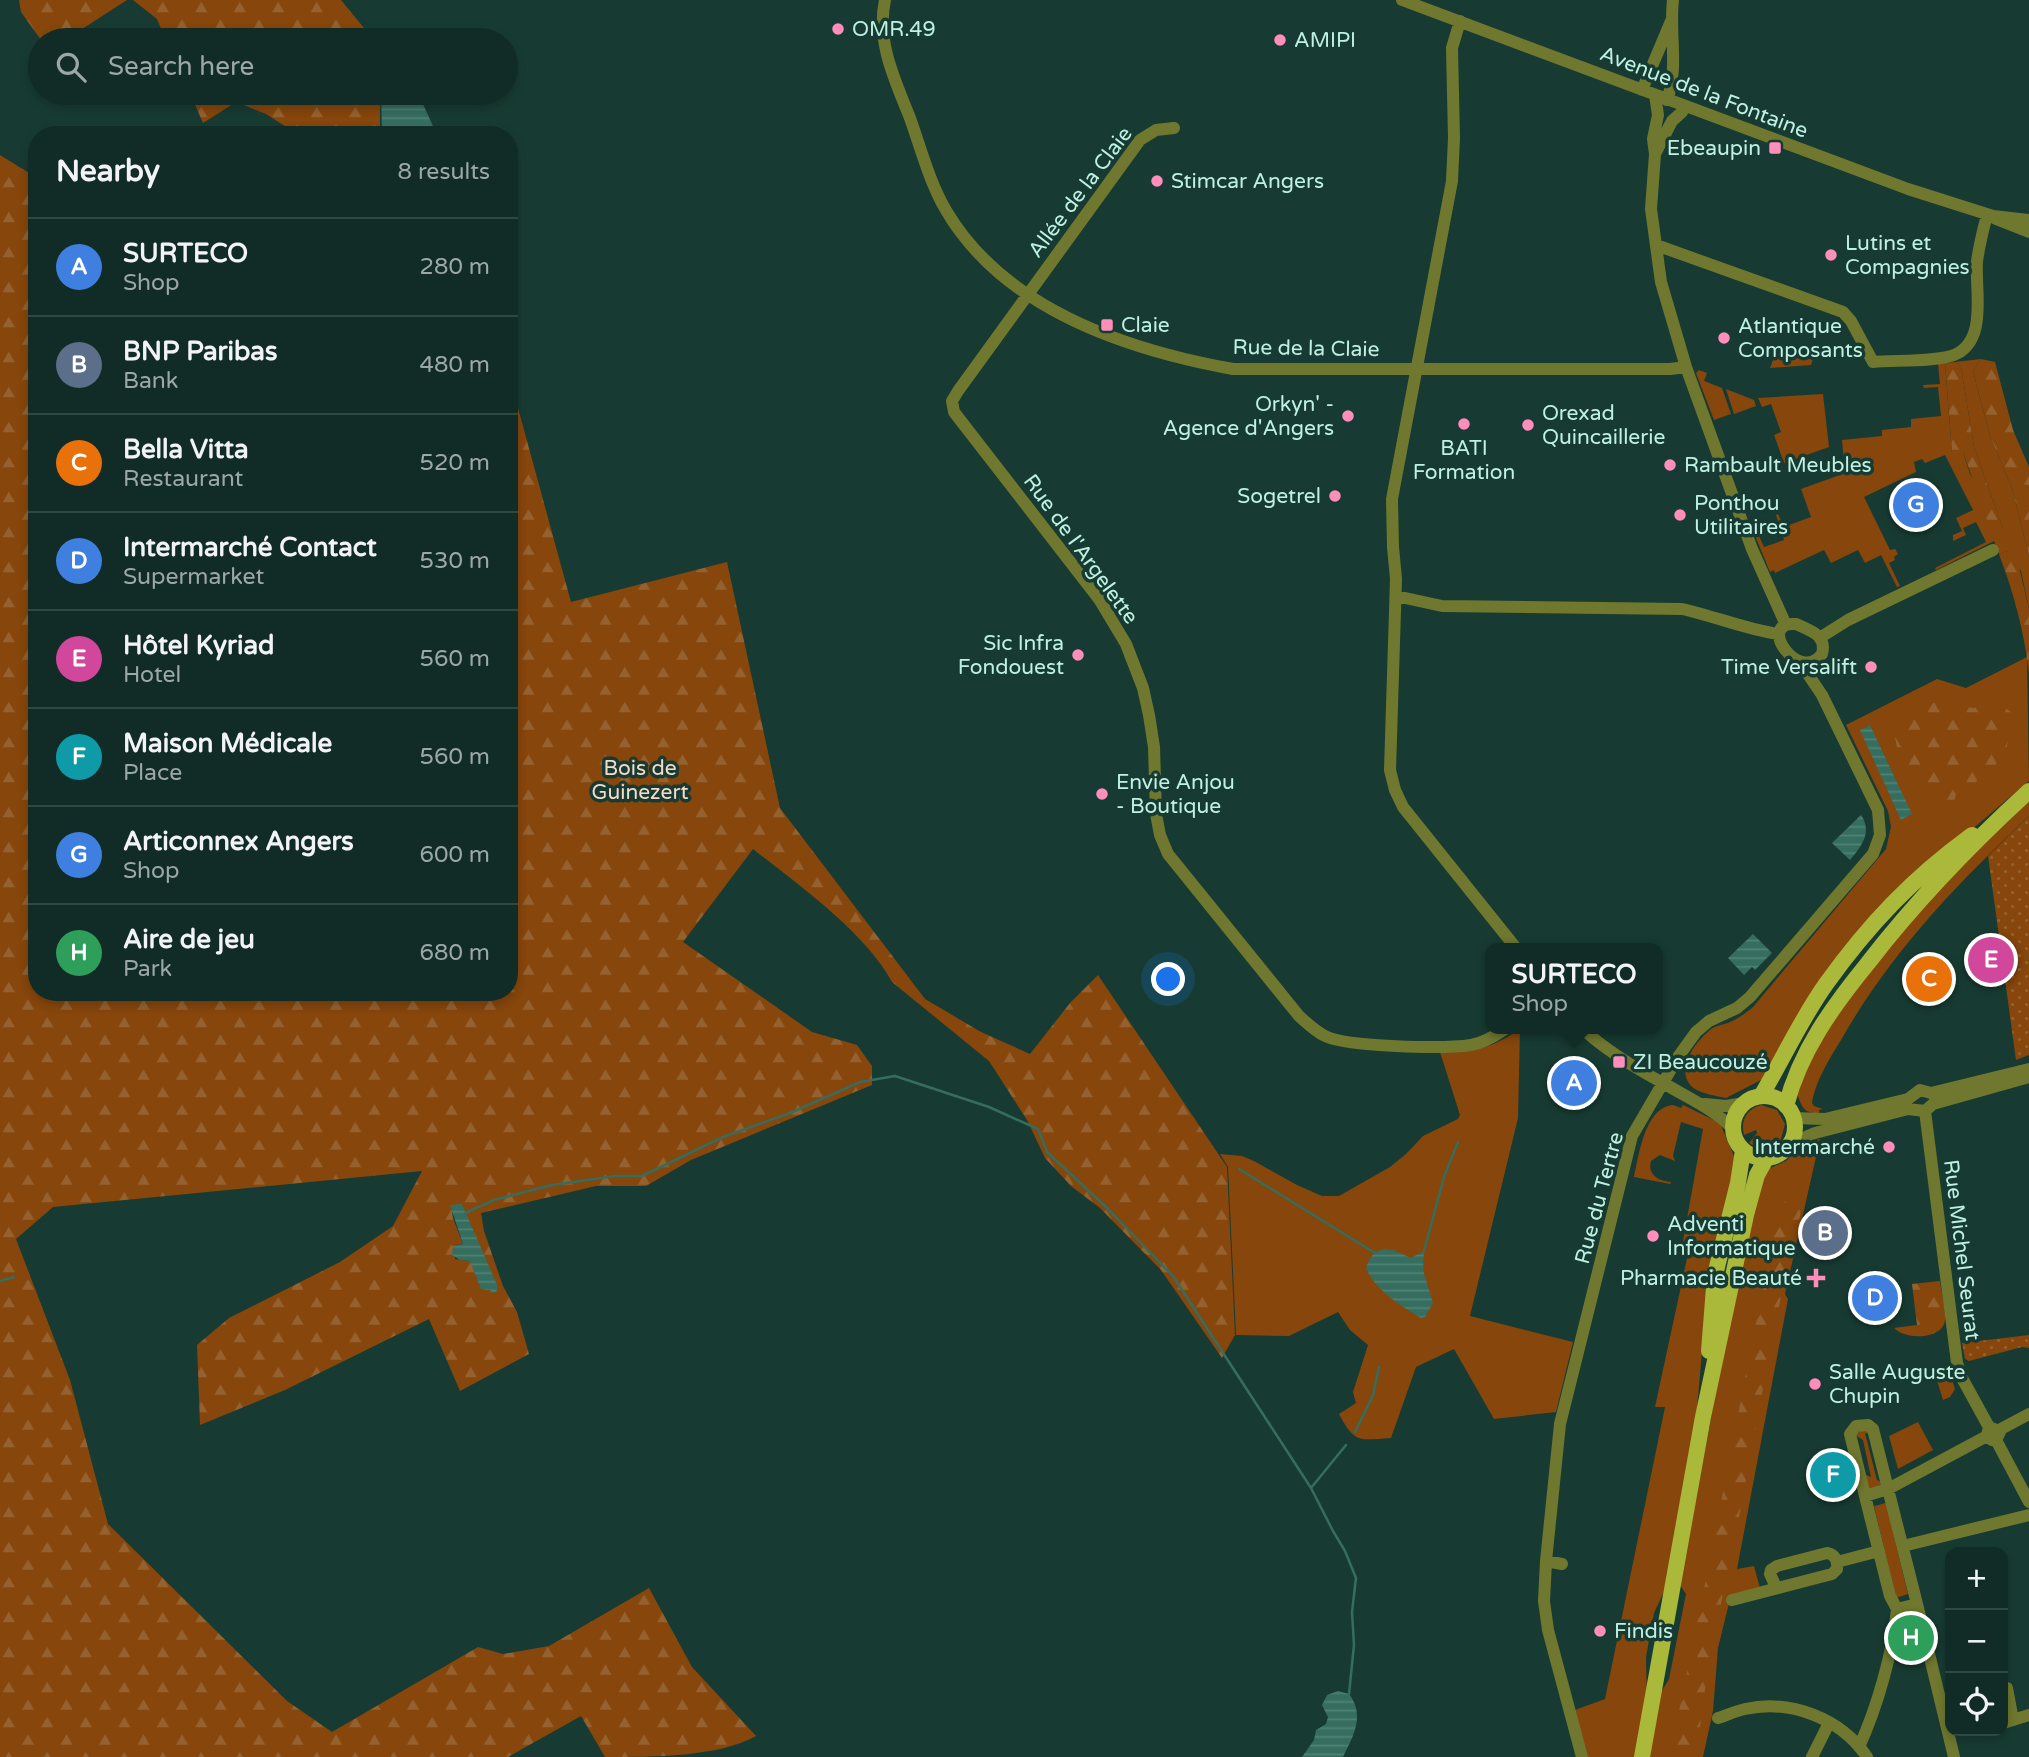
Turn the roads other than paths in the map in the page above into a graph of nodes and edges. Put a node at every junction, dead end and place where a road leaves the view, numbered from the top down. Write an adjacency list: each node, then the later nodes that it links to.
1 (885, 0): 14 (street, Rue de la Claie)
2 (1402, 0): 5 (street, Avenue de la Fontaine)
3 (1673, 0): 4 (street)
4 (1671, 21): 6 (street); 6 (street)
5 (1460, 22): 6 (street, Avenue de la Fontaine); 16 (street)
6 (1655, 95): 7 (street, Avenue de la Fontaine); 9 (street)
7 (1684, 106): 9 (street); 10 (street, Avenue de la Fontaine)
8 (1174, 128): 14 (street, Allée de la Claie)
9 (1655, 154): 13 (street)
10 (1990, 215): 11 (street, Avenue de la Fontaine); 12 (street, Avenue de la Fontaine); 13 (street)
11 (2029, 220)
12 (2029, 232)
13 (1656, 245): 15 (street)
14 (1026, 295): 16 (street, Rue de la Claie); 27 (street, Rue de l'Argelette)
15 (1686, 367): 16 (street, Rue de la Claie); 19 (street)
16 (1417, 368): 18 (street)
17 (1993, 550): 20 (street)
18 (1396, 596): 19 (street); 26 (street)
19 (1782, 629): 20 (street); 22 (street)
20 (1821, 637): 21 (street)
21 (1820, 657): 22 (street); 23 (street, Rue du Tertre)
22 (1799, 661): 23 (street, Rue du Tertre)
23 (1822, 695): 31 (street, Rue du Tertre)
24 (2029, 791): 25 (main road)
25 (2014, 804): 32 (main road); 36 (main road)
26 (1512, 943)
27 (1497, 1034)
28 (1588, 1034): 31 (street)
29 (2029, 1069): 34 (street)
30 (2029, 1077): 34 (street)
31 (1663, 1084): 35 (street); 50 (street, Rue du Tertre)
32 (1761, 1096): 33 (main road); 36 (main road)
33 (1744, 1103): 35 (street); 37 (main road)
34 (1923, 1103): 36 (street); 38 (street); 43 (street, Rue Michel Seurat)
35 (1701, 1104): 37 (street)
36 (1789, 1112): 38 (main road)
37 (1733, 1129): 39 (main road)
38 (1789, 1144): 40 (main road)
39 (1743, 1150): 40 (main road); 42 (main road)
40 (1767, 1157): 42 (main road)
41 (2029, 1414): 43 (street)
42 (1703, 1417): 63 (main road)
43 (1993, 1434): 44 (street); 46 (street, Rue Michel Seurat)
44 (1888, 1489): 45 (street); 45 (street); 48 (street)
45 (1865, 1496): 49 (street)
46 (2029, 1502)
47 (2029, 1515): 48 (street)
48 (1903, 1546): 55 (street)
49 (1879, 1551): 51 (street); 56 (street)
50 (1546, 1561): 52 (street); 62 (street, Rue du Tertre)
51 (1837, 1562): 53 (street); 53 (street)
52 (1562, 1564)
53 (1776, 1587): 54 (street)
54 (1732, 1600)
55 (1917, 1604): 56 (street); 65 (street)
56 (1896, 1609): 61 (street)
57 (2029, 1715): 59 (street)
58 (1718, 1717): 60 (street)
59 (2008, 1721)
60 (1829, 1723): 61 (street); 64 (street)
61 (1863, 1752)
62 (1582, 1757)
63 (1642, 1757)
64 (1812, 1757)
65 (1954, 1757)

